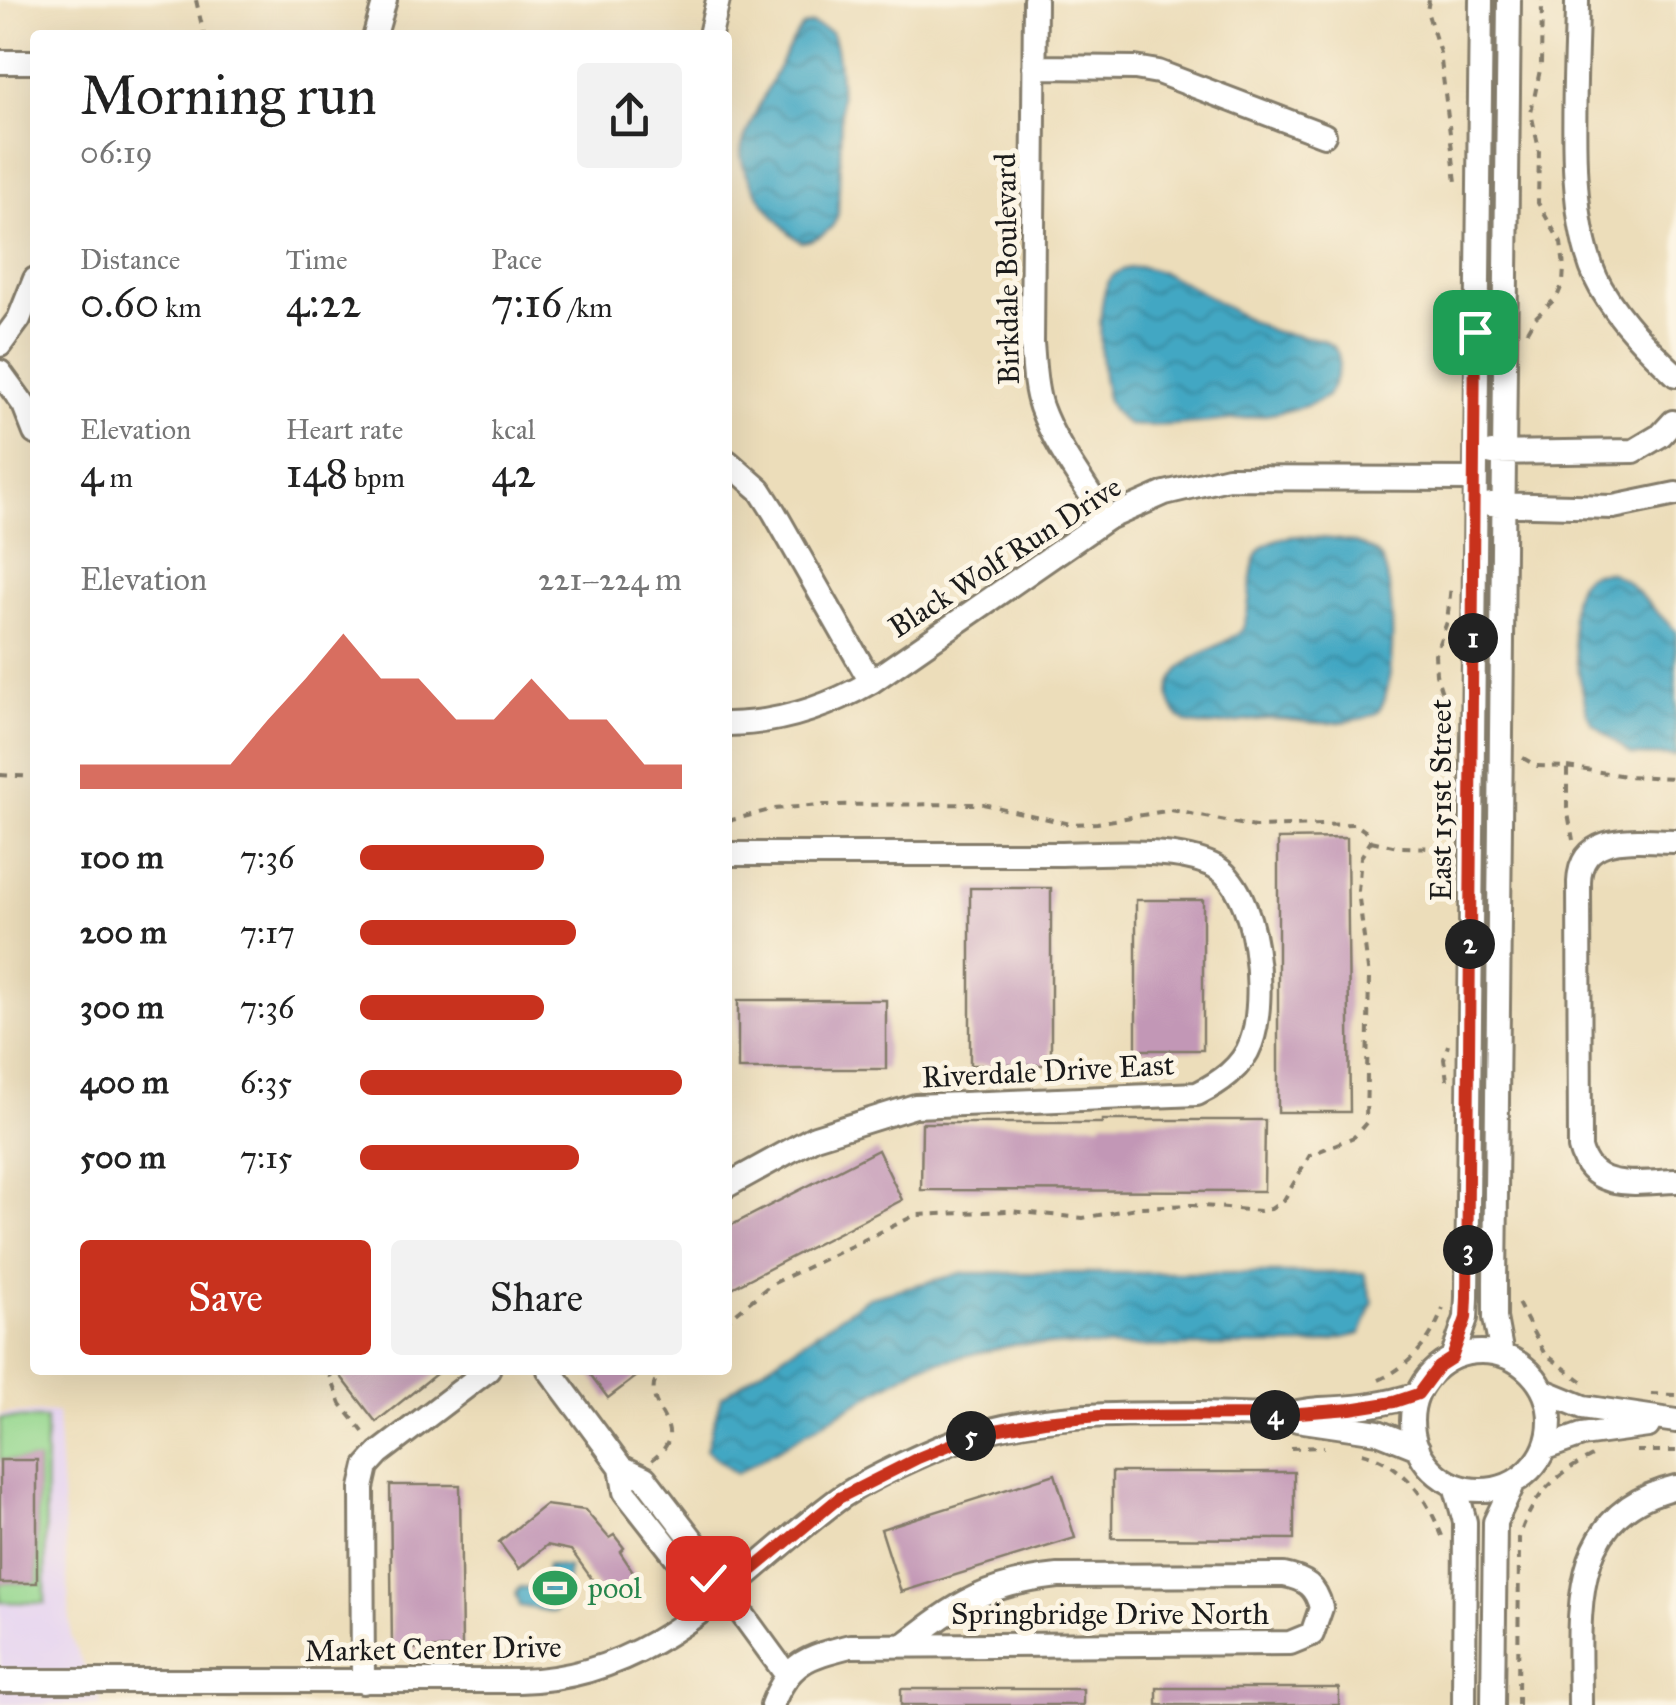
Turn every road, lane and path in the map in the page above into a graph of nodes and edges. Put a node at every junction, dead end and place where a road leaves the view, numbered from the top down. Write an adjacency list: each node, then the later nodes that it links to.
1 (196, 0): 8 (path)
2 (385, 0): 9 (street)
3 (718, 0): 10 (street)
4 (1035, 0): 13 (street, Birkdale Boulevard)
5 (1481, 0): 21 (street, East 151st Street)
6 (1509, 0): 22 (street, East 151st Street)
7 (1577, 0): 18 (street)
8 (203, 30)
9 (376, 30)
10 (711, 30)
11 (0, 62): 12 (street)
12 (30, 62)
13 (1034, 67): 14 (street); 28 (street, Birkdale Boulevard)
14 (1324, 135)
15 (30, 293): 16 (street)
16 (0, 344)
17 (0, 372): 19 (street)
18 (1676, 376)
19 (30, 420)
20 (1675, 423): 22 (street)
21 (1474, 454): 22 (street); 24 (street, East 151st Street)
22 (1505, 454): 27 (street, East 151st Street)
23 (732, 466): 29 (street)
24 (1474, 479): 26 (street, East 151st Street); 28 (street, Black Wolf Run Drive)
25 (1676, 494): 27 (street)
26 (1474, 504): 27 (street); 46 (street, East 151st Street)
27 (1504, 504): 45 (street, East 151st Street)
28 (1106, 519): 29 (street, Black Wolf Run Drive)
29 (871, 682): 30 (street, Black Wolf Run Drive)
30 (732, 723)
31 (1567, 767): 34 (path)
32 (0, 775): 33 (path)
33 (30, 777)
34 (1676, 778)
35 (732, 821): 36 (path)
36 (1371, 841): 38 (path); 42 (path)
37 (1676, 841): 40 (street)
38 (1454, 848)
39 (732, 854): 41 (street, Riverdale Drive East)
40 (1676, 1181)
41 (732, 1183)
42 (732, 1317)
43 (1438, 1324): 52 (path)
44 (1528, 1328): 51 (path)
45 (1502, 1355): 46 (street); 53 (street)
46 (1452, 1358): 54 (street)
47 (330, 1375): 64 (path)
48 (481, 1375): 64 (street)
49 (554, 1375): 66 (street)
50 (660, 1375): 66 (path)
51 (1574, 1376)
52 (1386, 1377)
53 (1544, 1392): 56 (street); 60 (street)
54 (1418, 1394): 55 (street, Market Center Drive); 59 (street)
55 (1274, 1415): 59 (street, Market Center Drive); 71 (street, Market Center Drive)
56 (1676, 1422): 60 (street)
57 (1327, 1447): 58 (path)
58 (1291, 1448)
59 (1418, 1448): 68 (street)
60 (1544, 1448): 67 (street)
61 (1354, 1451): 70 (path)
62 (1633, 1451): 63 (path)
63 (1676, 1451)
64 (379, 1453): 75 (street)
65 (1604, 1453): 82 (path)
66 (628, 1469): 71 (street)
67 (1514, 1482): 68 (street); 81 (street)
68 (1455, 1484): 80 (street)
69 (1676, 1487): 78 (street)
70 (1432, 1510)
71 (726, 1592): 73 (street); 77 (street, Market Center Drive)
72 (904, 1645): 72 (street, Springbridge Drive North); 73 (street, Springbridge Drive North)
73 (786, 1674): 79 (street)
74 (0, 1681): 76 (street, Market Center Drive)
75 (364, 1682): 76 (street, Market Center Drive); 77 (street, Market Center Drive)
76 (313, 1692)
77 (415, 1693)
78 (1580, 1702)
79 (772, 1705)
80 (1464, 1705)
81 (1493, 1705)
82 (1518, 1705)

